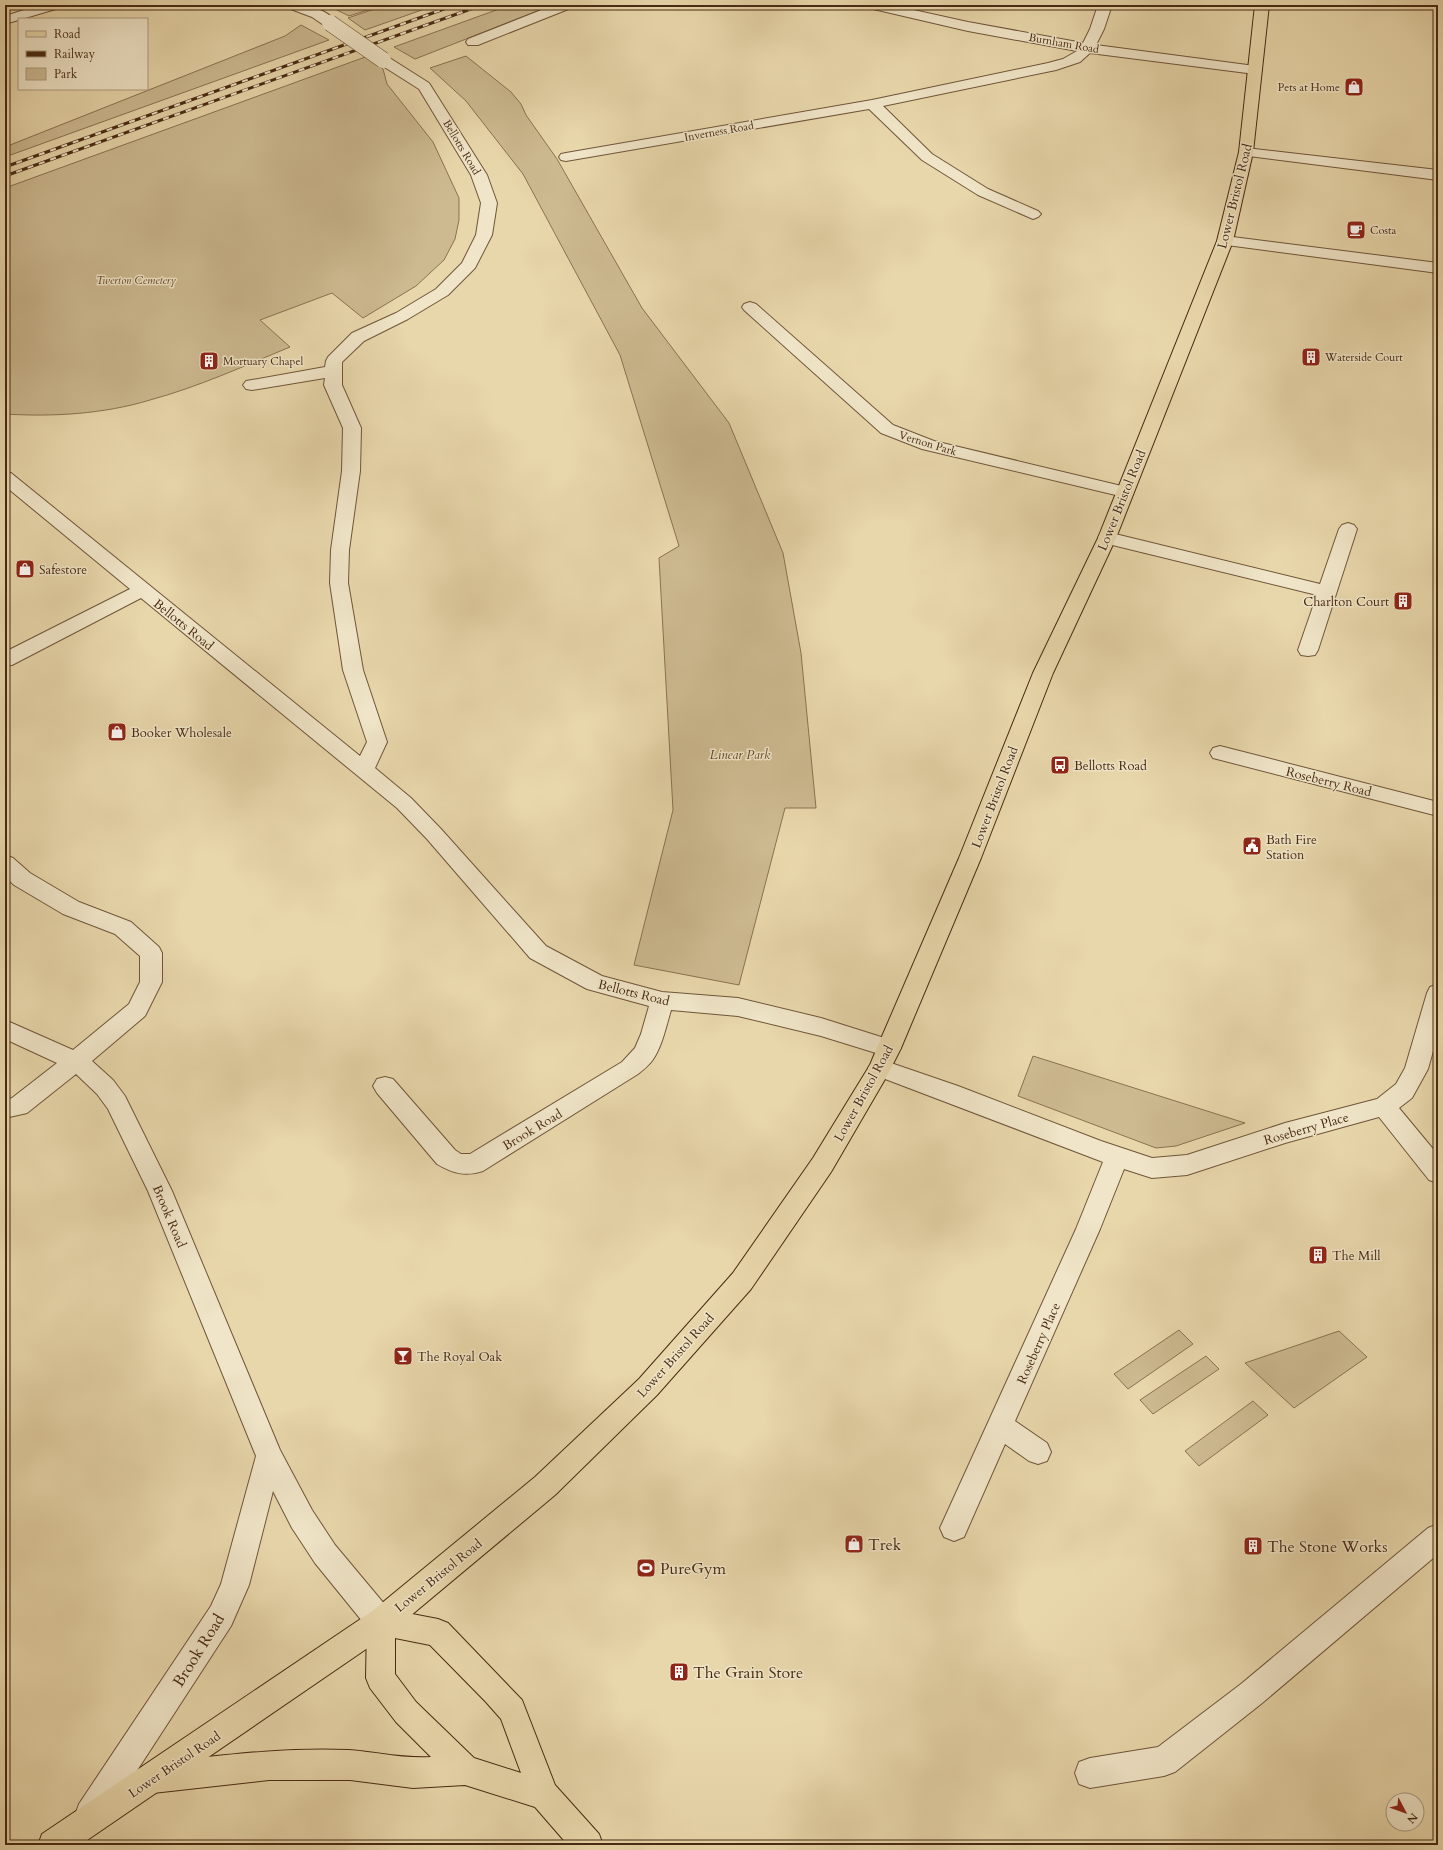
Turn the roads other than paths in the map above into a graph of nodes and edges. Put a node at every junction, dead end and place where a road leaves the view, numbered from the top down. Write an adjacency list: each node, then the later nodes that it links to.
1 (54, 5): 7 (street)
2 (293, 5): 19 (street, Bellotts Road, bridge)
3 (566, 5): 8 (street)
4 (874, 5): 9 (street, Burnham Road)
5 (1105, 5): 9 (street)
6 (1262, 5): 10 (main road, Lower Bristol Road)
7 (5, 20)
8 (473, 42)
9 (1088, 48): 10 (street, Burnham Road); 11 (street, Inverness Road)
10 (1255, 70): 12 (main road, Lower Bristol Road)
11 (872, 104): 13 (street, Inverness Road); 15 (street)
12 (1246, 152): 14 (street); 16 (main road, Lower Bristol Road)
13 (566, 157)
14 (1438, 175)
15 (1033, 214)
16 (1225, 241): 17 (street); 22 (main road, Lower Bristol Road)
17 (1438, 268)
18 (750, 307): 22 (street, Vernon Park)
19 (334, 371): 20 (street); 30 (street, Bellotts Road)
20 (252, 385)
21 (5, 477): 25 (street, Bellotts Road)
22 (1124, 492): 24 (main road, Lower Bristol Road)
23 (1348, 529): 26 (street)
24 (1107, 538): 26 (street); 36 (main road, Lower Bristol Road)
25 (142, 590): 28 (street); 30 (street, Bellotts Road)
26 (1327, 592): 27 (street)
27 (1308, 650)
28 (5, 660)
29 (1220, 753): 31 (street, Roseberry Road)
30 (364, 769): 34 (street, Bellotts Road)
31 (1438, 810)
32 (5, 863): 37 (street)
33 (1437, 1000): 39 (street, Roseberry Place)
34 (662, 1001): 36 (street, Bellotts Road); 38 (street, Brook Road)
35 (5, 1030): 37 (street, Brook Road)
36 (885, 1058): 41 (street, Roseberry Place); 48 (main road, Lower Bristol Road)
37 (75, 1062): 40 (street); 45 (street, Brook Road)
38 (385, 1086)
39 (1384, 1106): 41 (street, Roseberry Place); 42 (street)
40 (5, 1109)
41 (1116, 1156): 43 (street, Roseberry Place)
42 (1438, 1173)
43 (1001, 1426): 44 (street); 46 (street, Roseberry Place)
44 (1038, 1452)
45 (269, 1456): 48 (street, Brook Road); 53 (street, Brook Road)
46 (954, 1528)
47 (1438, 1537): 50 (street)
48 (381, 1622): 49 (main road); 51 (main road, Lower Bristol Road); 52 (main road)
49 (465, 1770): 51 (main road); 52 (main road)
50 (1090, 1773)
51 (154, 1778): 53 (main road, Lower Bristol Road)
52 (544, 1795): 55 (main road)
53 (84, 1825): 54 (main road, Lower Bristol Road)
54 (53, 1845)
55 (588, 1845)

